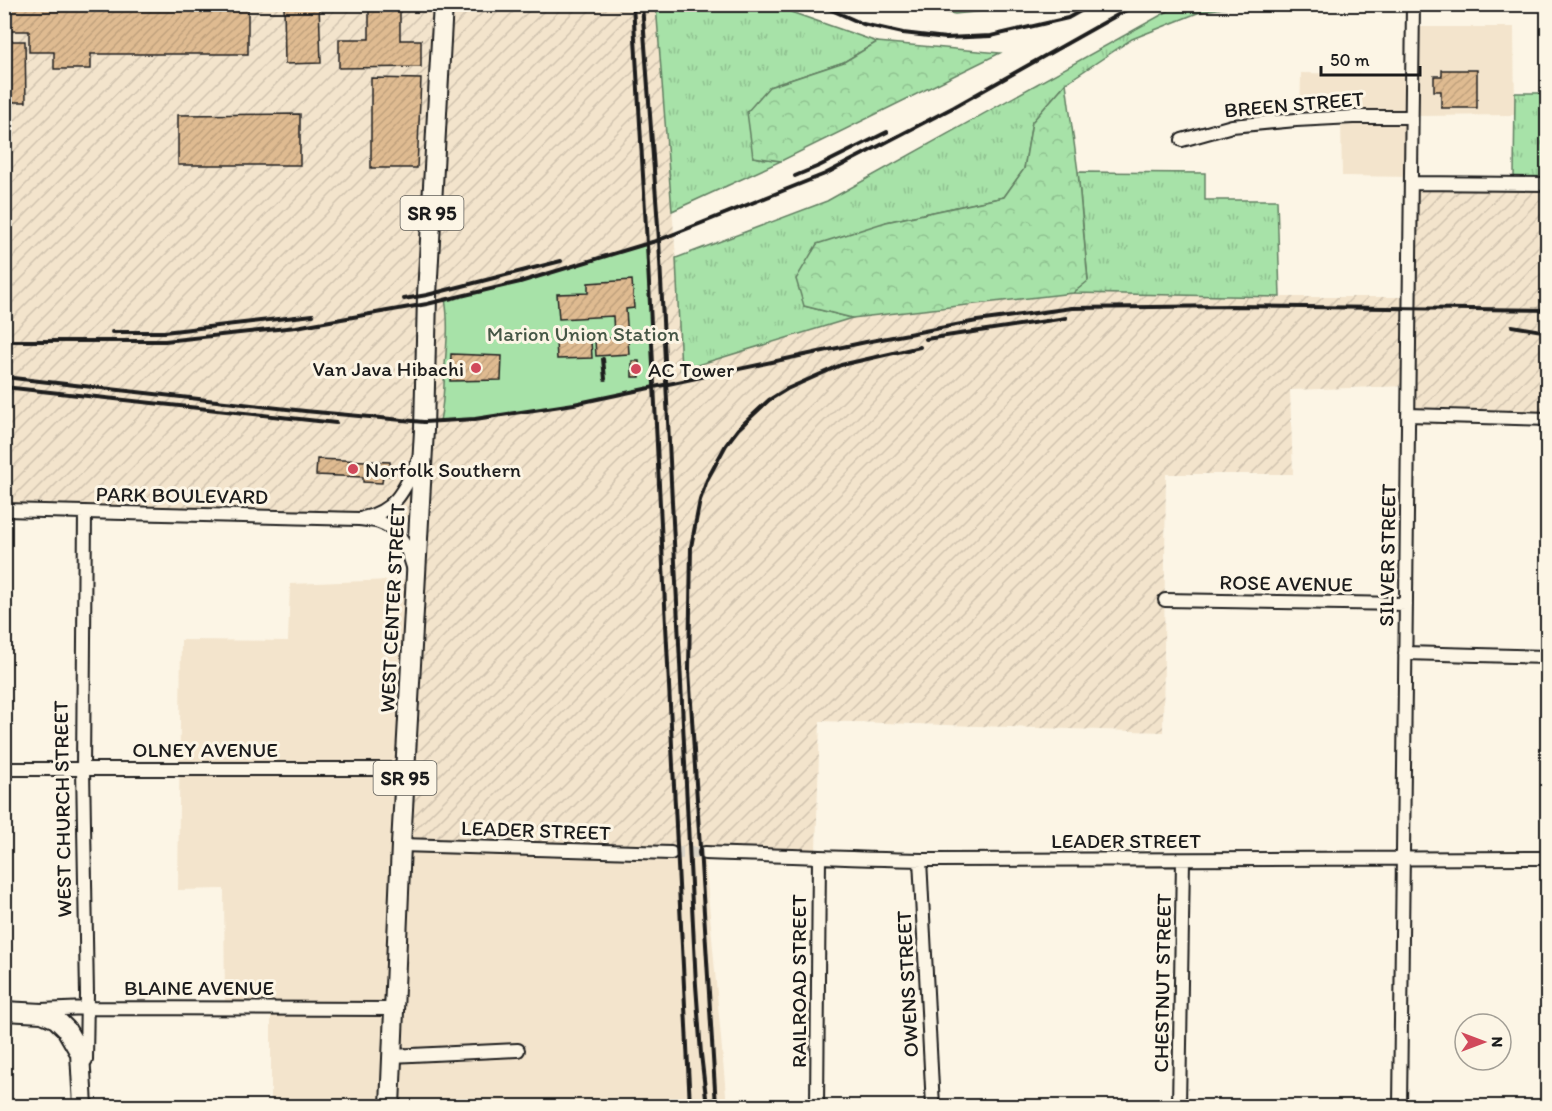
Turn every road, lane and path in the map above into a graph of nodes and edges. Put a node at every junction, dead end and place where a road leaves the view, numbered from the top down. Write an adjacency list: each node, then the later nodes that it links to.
1 (443, 4): 9 (main road, WEST CENTER STREET / SR 95)
2 (1413, 4): 3 (street, SILVER STREET)
3 (1412, 117): 4 (street, BREEN STREET); 5 (street, SILVER STREET)
4 (1182, 140)
5 (1411, 183): 6 (street); 7 (street, SILVER STREET)
6 (1548, 184)
7 (1408, 415): 8 (street); 15 (street, SILVER STREET)
8 (1548, 419)
9 (423, 449): 12 (street, PARK BOULEVARD); 13 (main road, WEST CENTER STREET / SR 95)
10 (4, 510): 11 (street, PARK BOULEVARD)
11 (86, 512): 12 (street, PARK BOULEVARD); 19 (street, WEST CHURCH STREET)
12 (359, 519): 13 (street, PARK BOULEVARD)
13 (416, 579): 20 (main road, WEST CENTER STREET / SR 95)
14 (1165, 600): 15 (street, ROSE AVENUE)
15 (1406, 604): 16 (street, SILVER STREET)
16 (1405, 653): 17 (street); 25 (street, SILVER STREET)
17 (1548, 657)
18 (4, 769): 19 (street, OLNEY AVENUE)
19 (83, 769): 20 (street, OLNEY AVENUE); 29 (street, WEST CHURCH STREET)
20 (405, 769): 21 (main road, WEST CENTER STREET / SR 95)
21 (401, 845): 22 (street, LEADER STREET); 30 (main road, WEST CENTER STREET / SR 95)
22 (671, 853)
23 (705, 853): 24 (street, LEADER STREET)
24 (819, 857): 27 (street, LEADER STREET); 37 (street, RAILROAD STREET)
25 (1403, 857): 26 (street, LEADER STREET); 28 (street, LEADER STREET); 40 (street, SILVER STREET)
26 (1548, 858)
27 (920, 860): 28 (street, LEADER STREET); 38 (street, OWENS STREET)
28 (1183, 860): 39 (street, CHESTNUT STREET)
29 (87, 1008): 30 (street, BLAINE AVENUE); 31 (street, BLAINE AVENUE); 35 (street, WEST CHURCH STREET)
30 (393, 1009): 33 (main road, WEST CENTER STREET / SR 95)
31 (4, 1011): 34 (main road, BLAINE AVENUE)
32 (518, 1050): 33 (street)
33 (391, 1056): 36 (main road, WEST CENTER STREET / SR 95)
34 (82, 1086): 35 (main road, WEST CHURCH STREET)
35 (84, 1107)
36 (390, 1107)
37 (817, 1107)
38 (933, 1107)
39 (1179, 1107)
40 (1400, 1107)

